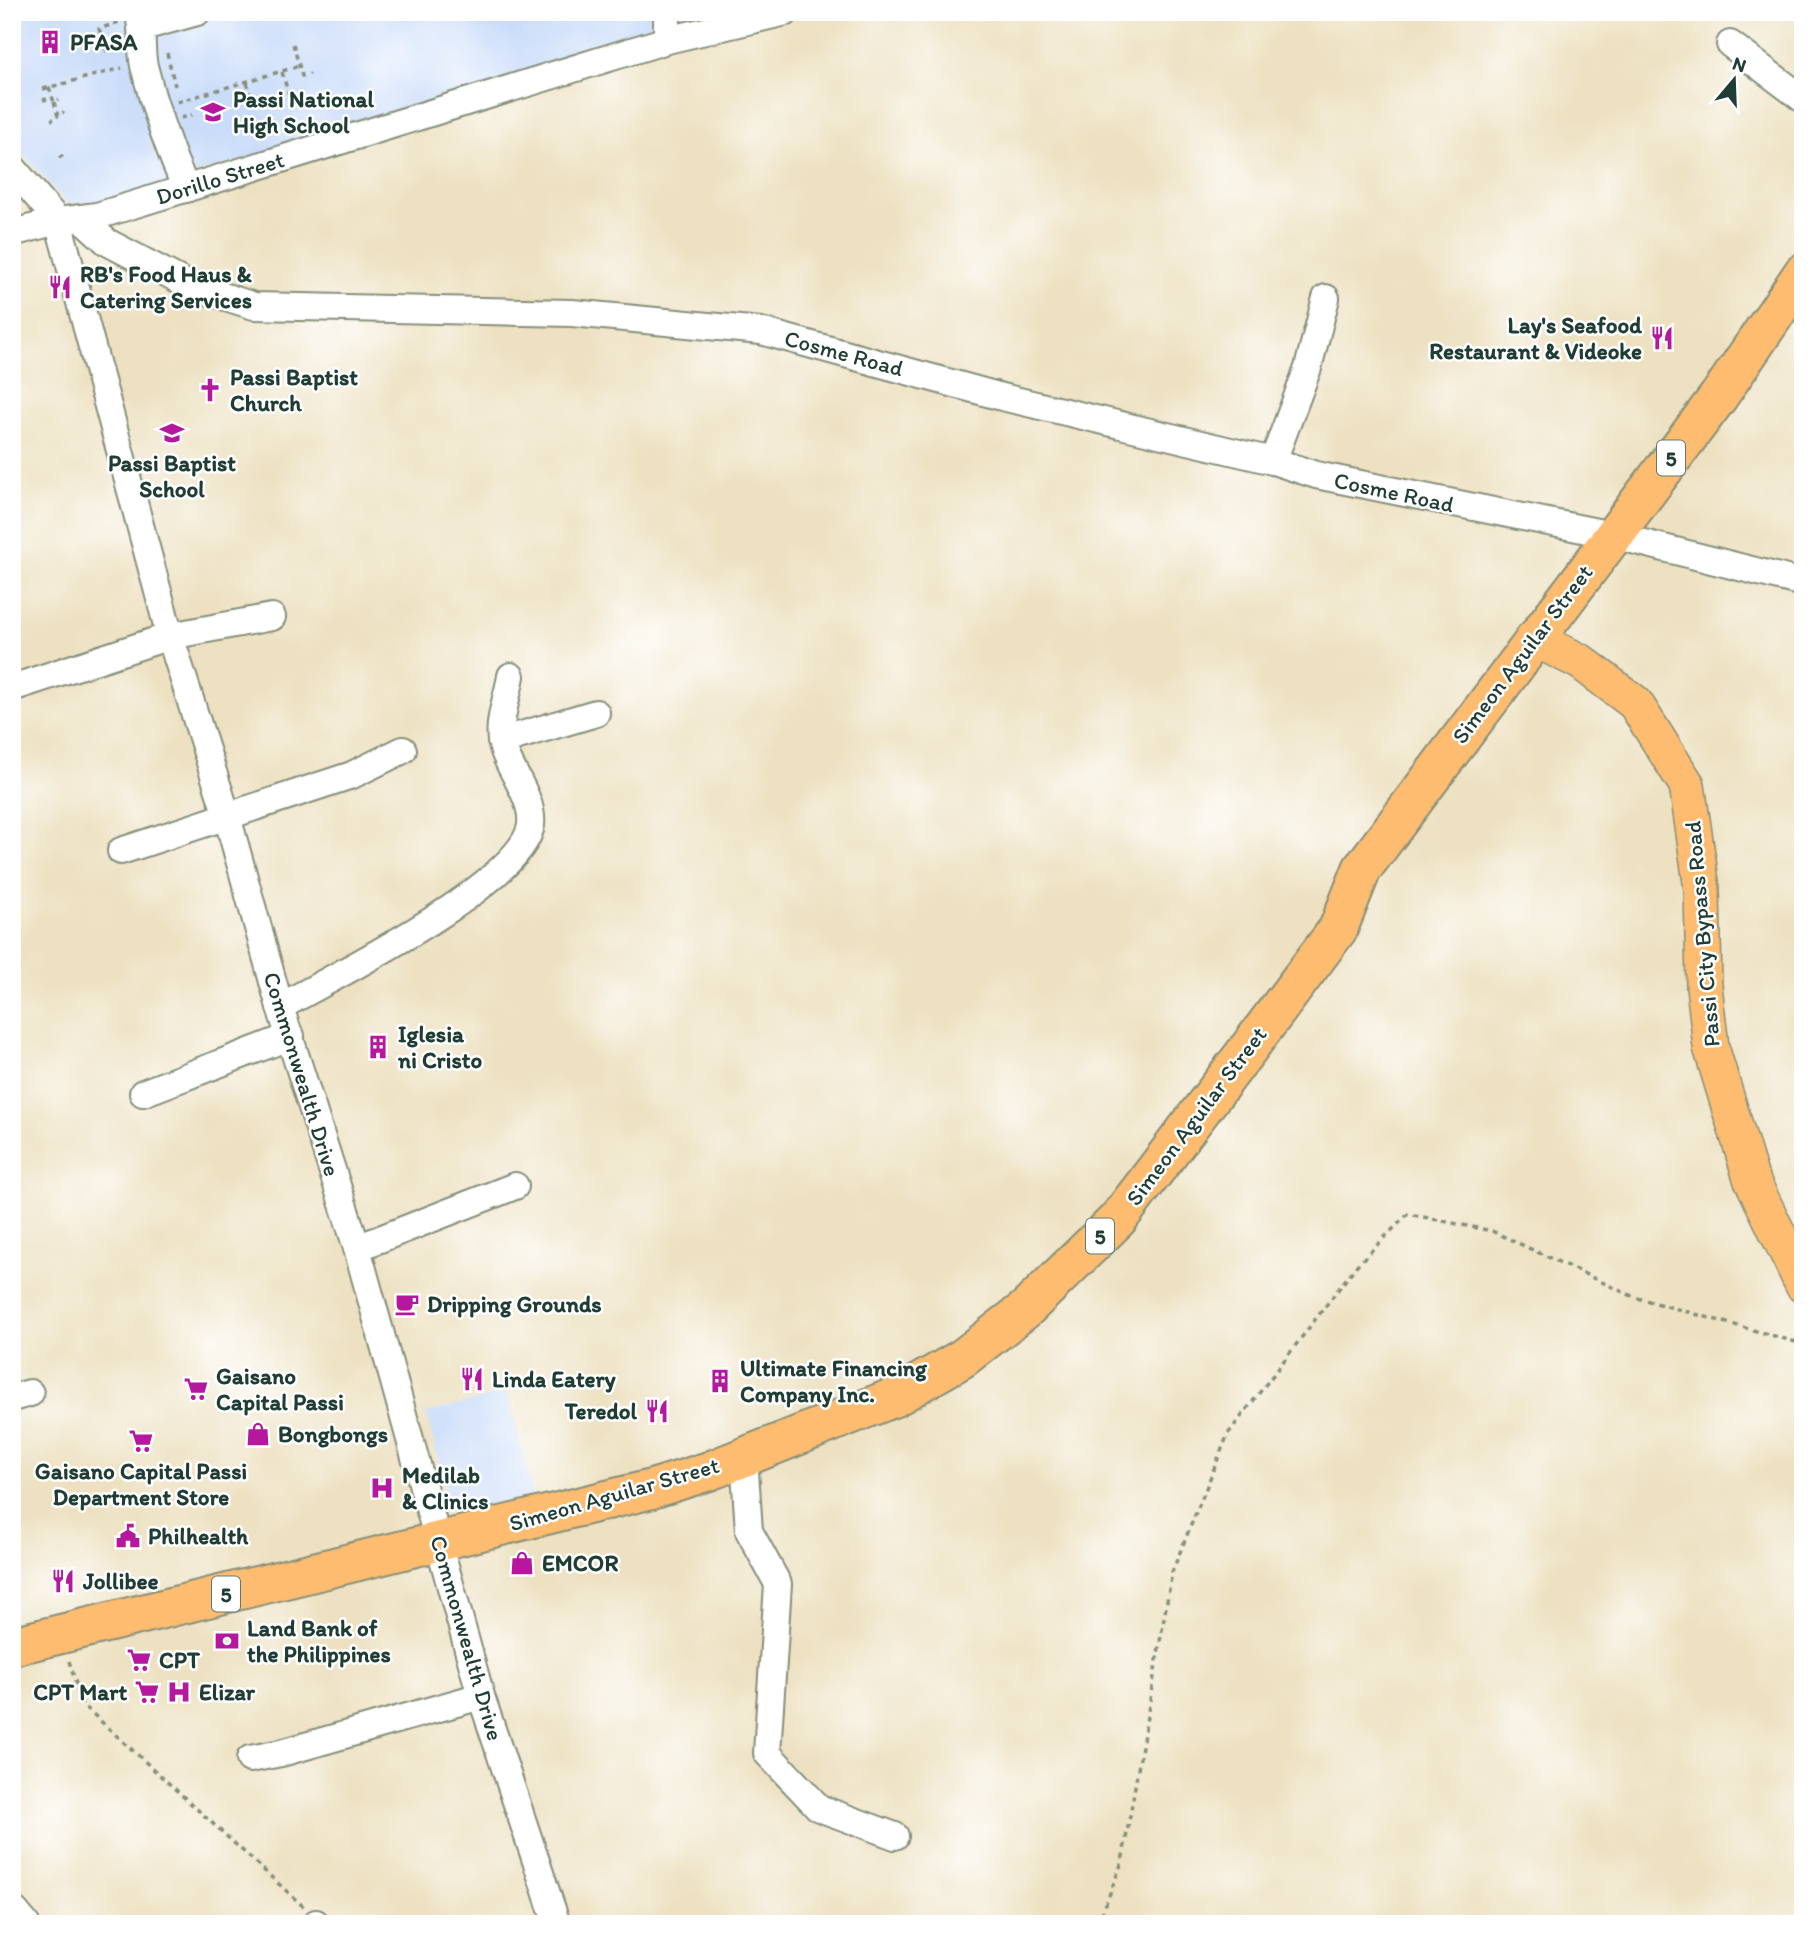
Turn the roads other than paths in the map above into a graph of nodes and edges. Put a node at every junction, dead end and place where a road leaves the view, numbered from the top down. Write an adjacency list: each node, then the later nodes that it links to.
1 (197, 12): 4 (street)
2 (667, 12): 5 (street)
3 (786, 12): 5 (street, Dorillo Street)
4 (142, 20): 9 (street)
5 (667, 40): 9 (street, Dorillo Street)
6 (1730, 44): 7 (street)
7 (1803, 99)
8 (12, 167): 10 (street, Cosme Road)
9 (186, 189): 10 (street, Dorillo Street)
10 (70, 220): 11 (street, Dorillo Street); 14 (street, Cosme Road); 18 (street, Commonwealth Drive)
11 (12, 233)
12 (1803, 273): 15 (highway, Simeon Aguilar Street / 5)
13 (1326, 298): 14 (street)
14 (1273, 461): 15 (street, Cosme Road)
15 (1612, 535): 16 (street, Cosme Road); 19 (highway, Simeon Aguilar Street / 5)
16 (1803, 583)
17 (272, 617): 18 (street)
18 (170, 636): 21 (street); 25 (street, Commonwealth Drive)
19 (1533, 638): 32 (main road, Passi City Bypass Road); 33 (highway, Simeon Aguilar Street / 5)
20 (511, 677): 23 (street)
21 (12, 688)
22 (596, 712): 23 (street)
23 (501, 741): 27 (street)
24 (403, 750): 25 (street)
25 (227, 817): 26 (street); 27 (street, Commonwealth Drive)
26 (121, 851)
27 (280, 1007): 28 (street, Commonwealth Drive)
28 (291, 1036): 29 (street); 31 (street, Commonwealth Drive)
29 (143, 1093)
30 (515, 1186): 31 (street)
31 (357, 1248): 34 (street, Commonwealth Drive)
32 (1803, 1285)
33 (744, 1456): 34 (highway, Simeon Aguilar Street / 5); 38 (street)
34 (439, 1541): 35 (highway, Simeon Aguilar Street / 5); 36 (street, Commonwealth Drive)
35 (12, 1646)
36 (481, 1696): 37 (street); 39 (street, Commonwealth Drive)
37 (250, 1759)
38 (895, 1836)
39 (557, 1924)

